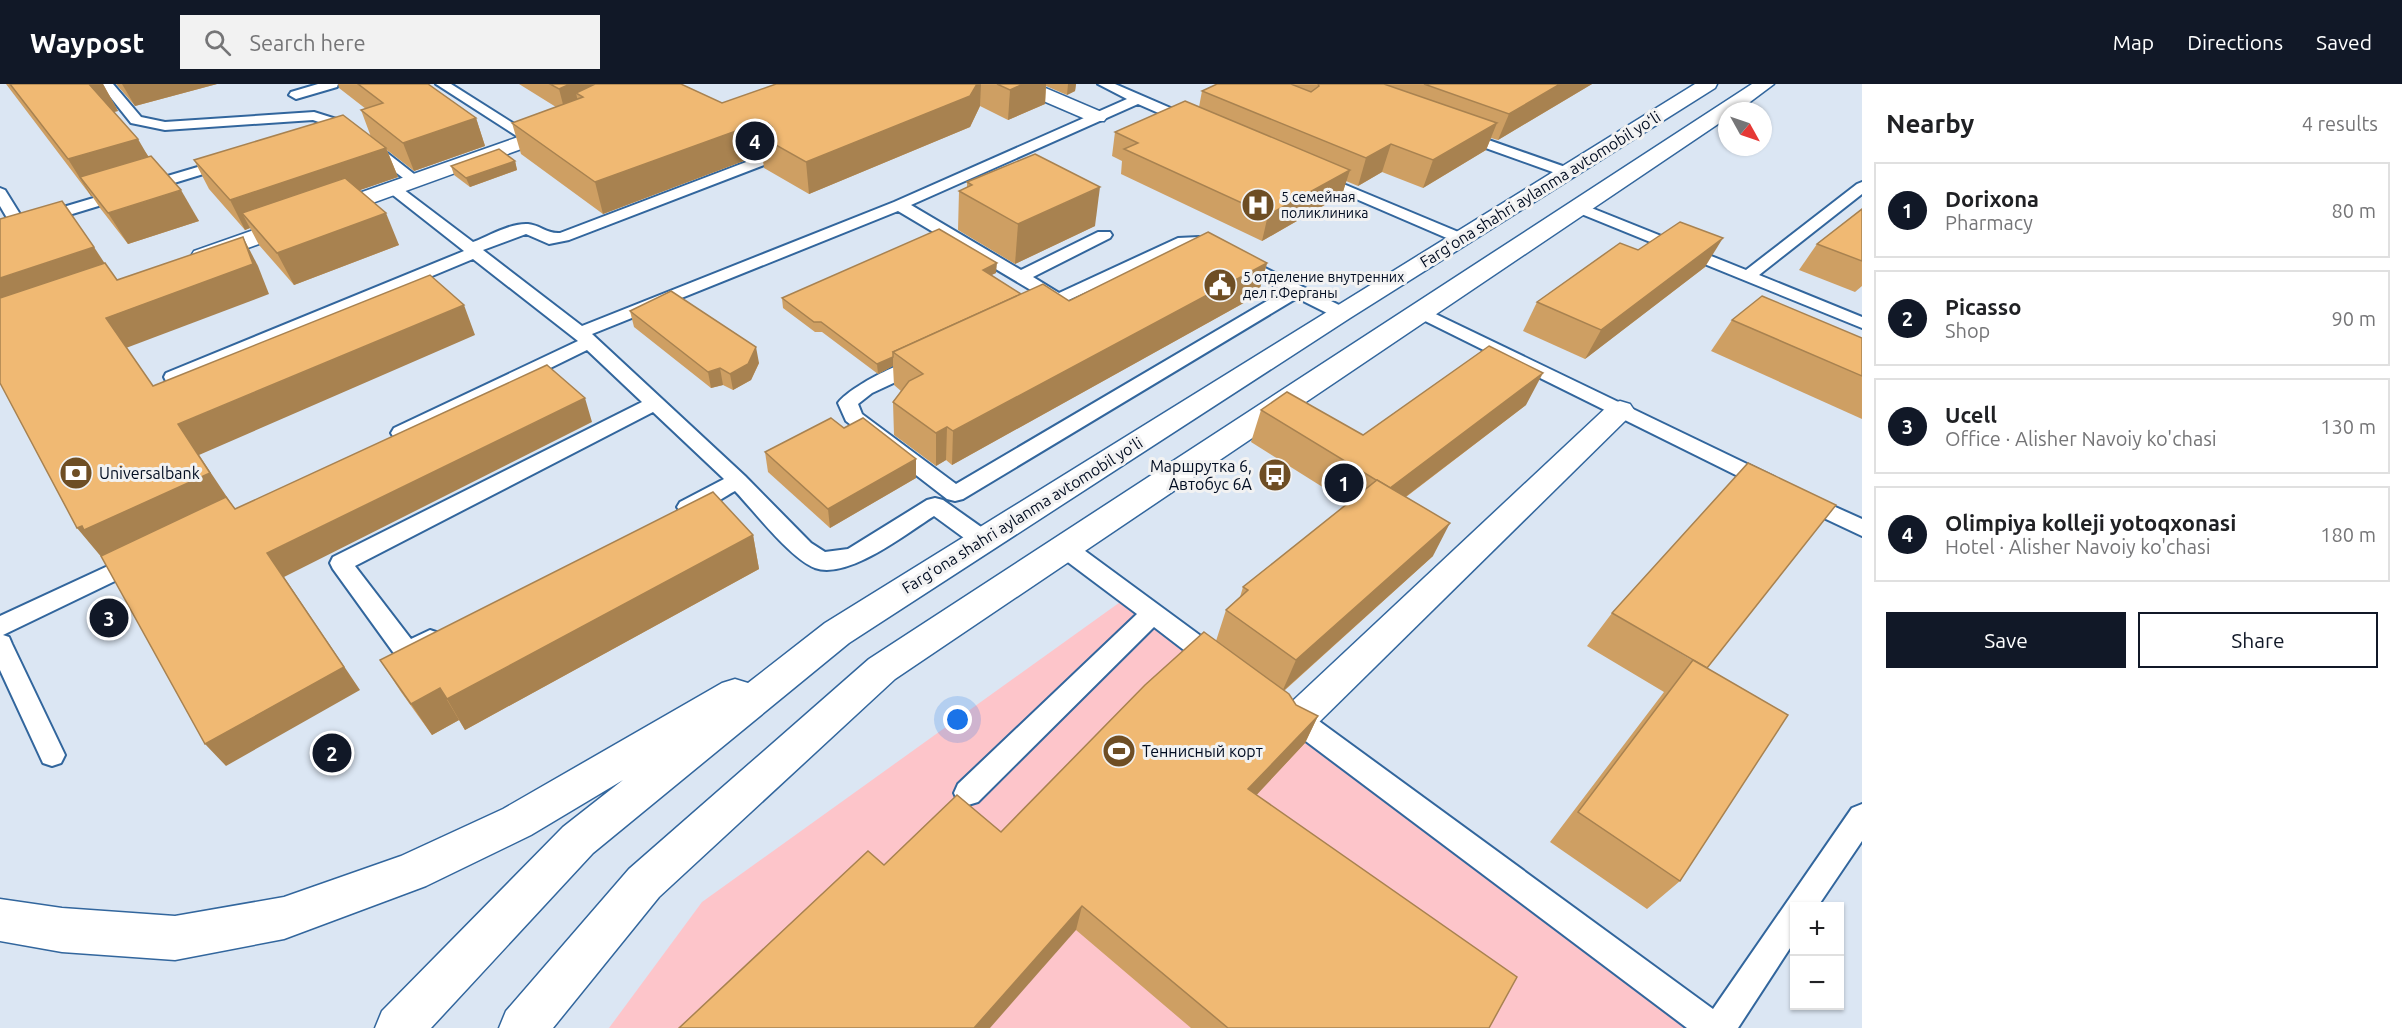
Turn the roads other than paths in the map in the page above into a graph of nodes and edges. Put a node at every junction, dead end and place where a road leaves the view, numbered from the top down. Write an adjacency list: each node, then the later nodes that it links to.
1 (106, 84): 12 (lane)
2 (332, 84): 9 (lane)
3 (442, 84): 16 (lane)
4 (620, 84): 16 (main road)
5 (1020, 84): 11 (main road)
6 (1104, 84): 10 (lane)
7 (1708, 84): 19 (main road, Fargʻona shahri aylanma avtomobil yoʻli)
8 (1765, 84): 26 (main road, Fargʻona shahri aylanma avtomobil yoʻli)
9 (296, 95)
10 (1137, 99): 11 (lane); 13 (lane)
11 (1097, 117): 25 (lane)
12 (344, 126): 15 (lane); 21 (lane)
13 (1201, 127)
14 (1444, 128): 19 (lane)
15 (322, 133)
16 (531, 139): 21 (main road)
17 (243, 157): 27 (lane)
18 (767, 159): 31 (lane)
19 (1566, 172): 30 (main road, Fargʻona shahri aylanma avtomobil yoʻli)
20 (1308, 174): 30 (lane)
21 (416, 181): 23 (main road)
22 (1862, 187): 33 (lane)
23 (394, 189): 31 (lane); 32 (main road)
24 (0, 193): 27 (lane)
25 (899, 205): 34 (lane); 41 (lane)
26 (1579, 208): 33 (lane); 37 (main road, Fargʻona shahri aylanma avtomobil yoʻli)
27 (20, 225): 28 (lane)
28 (0, 231)
29 (1104, 235): 34 (lane)
30 (1462, 239): 38 (main road, Fargʻona shahri aylanma avtomobil yoʻli)
31 (473, 250): 41 (lane); 43 (lane)
32 (180, 264)
33 (1749, 276): 40 (lane)
34 (1019, 277): 36 (lane)
35 (1298, 290): 36 (lane); 38 (lane); 48 (lane)
36 (1058, 299): 39 (lane)
37 (1421, 312): 45 (lane); 53 (main road, Fargʻona shahri aylanma avtomobil yoʻli)
38 (1341, 313): 52 (main road, Fargʻona shahri aylanma avtomobil yoʻli)
39 (1016, 319)
40 (1862, 323)
41 (584, 338): 44 (lane); 46 (lane)
42 (940, 354): 48 (lane)
43 (173, 376)
44 (655, 403): 47 (lane); 57 (lane)
45 (1620, 410): 51 (lane); 62 (main road)
46 (385, 441)
47 (738, 481): 49 (lane); 50 (lane)
48 (955, 494): 49 (lane)
49 (935, 505): 52 (lane)
50 (665, 519)
51 (1862, 528)
52 (983, 540): 58 (main road, Fargʻona shahri aylanma avtomobil yoʻli)
53 (1065, 548): 55 (lane); 70 (main road, Fargʻona shahri aylanma avtomobil yoʻli)
54 (150, 554): 56 (lane)
55 (1153, 613): 60 (lane); 64 (lane)
56 (0, 627)
57 (448, 631)
58 (837, 633): 67 (main road); 69 (main road, Fargʻona shahri aylanma avtomobil yoʻli)
59 (0, 644): 63 (lane)
60 (1239, 677)
61 (1268, 698): 62 (lane)
62 (1297, 720): 71 (lane)
63 (52, 755)
64 (968, 793)
65 (1862, 817): 66 (lane)
66 (1804, 902)
67 (0, 920)
68 (1790, 923): 72 (lane)
69 (399, 1028)
70 (524, 1028)
71 (1713, 1028)
72 (1719, 1028)

